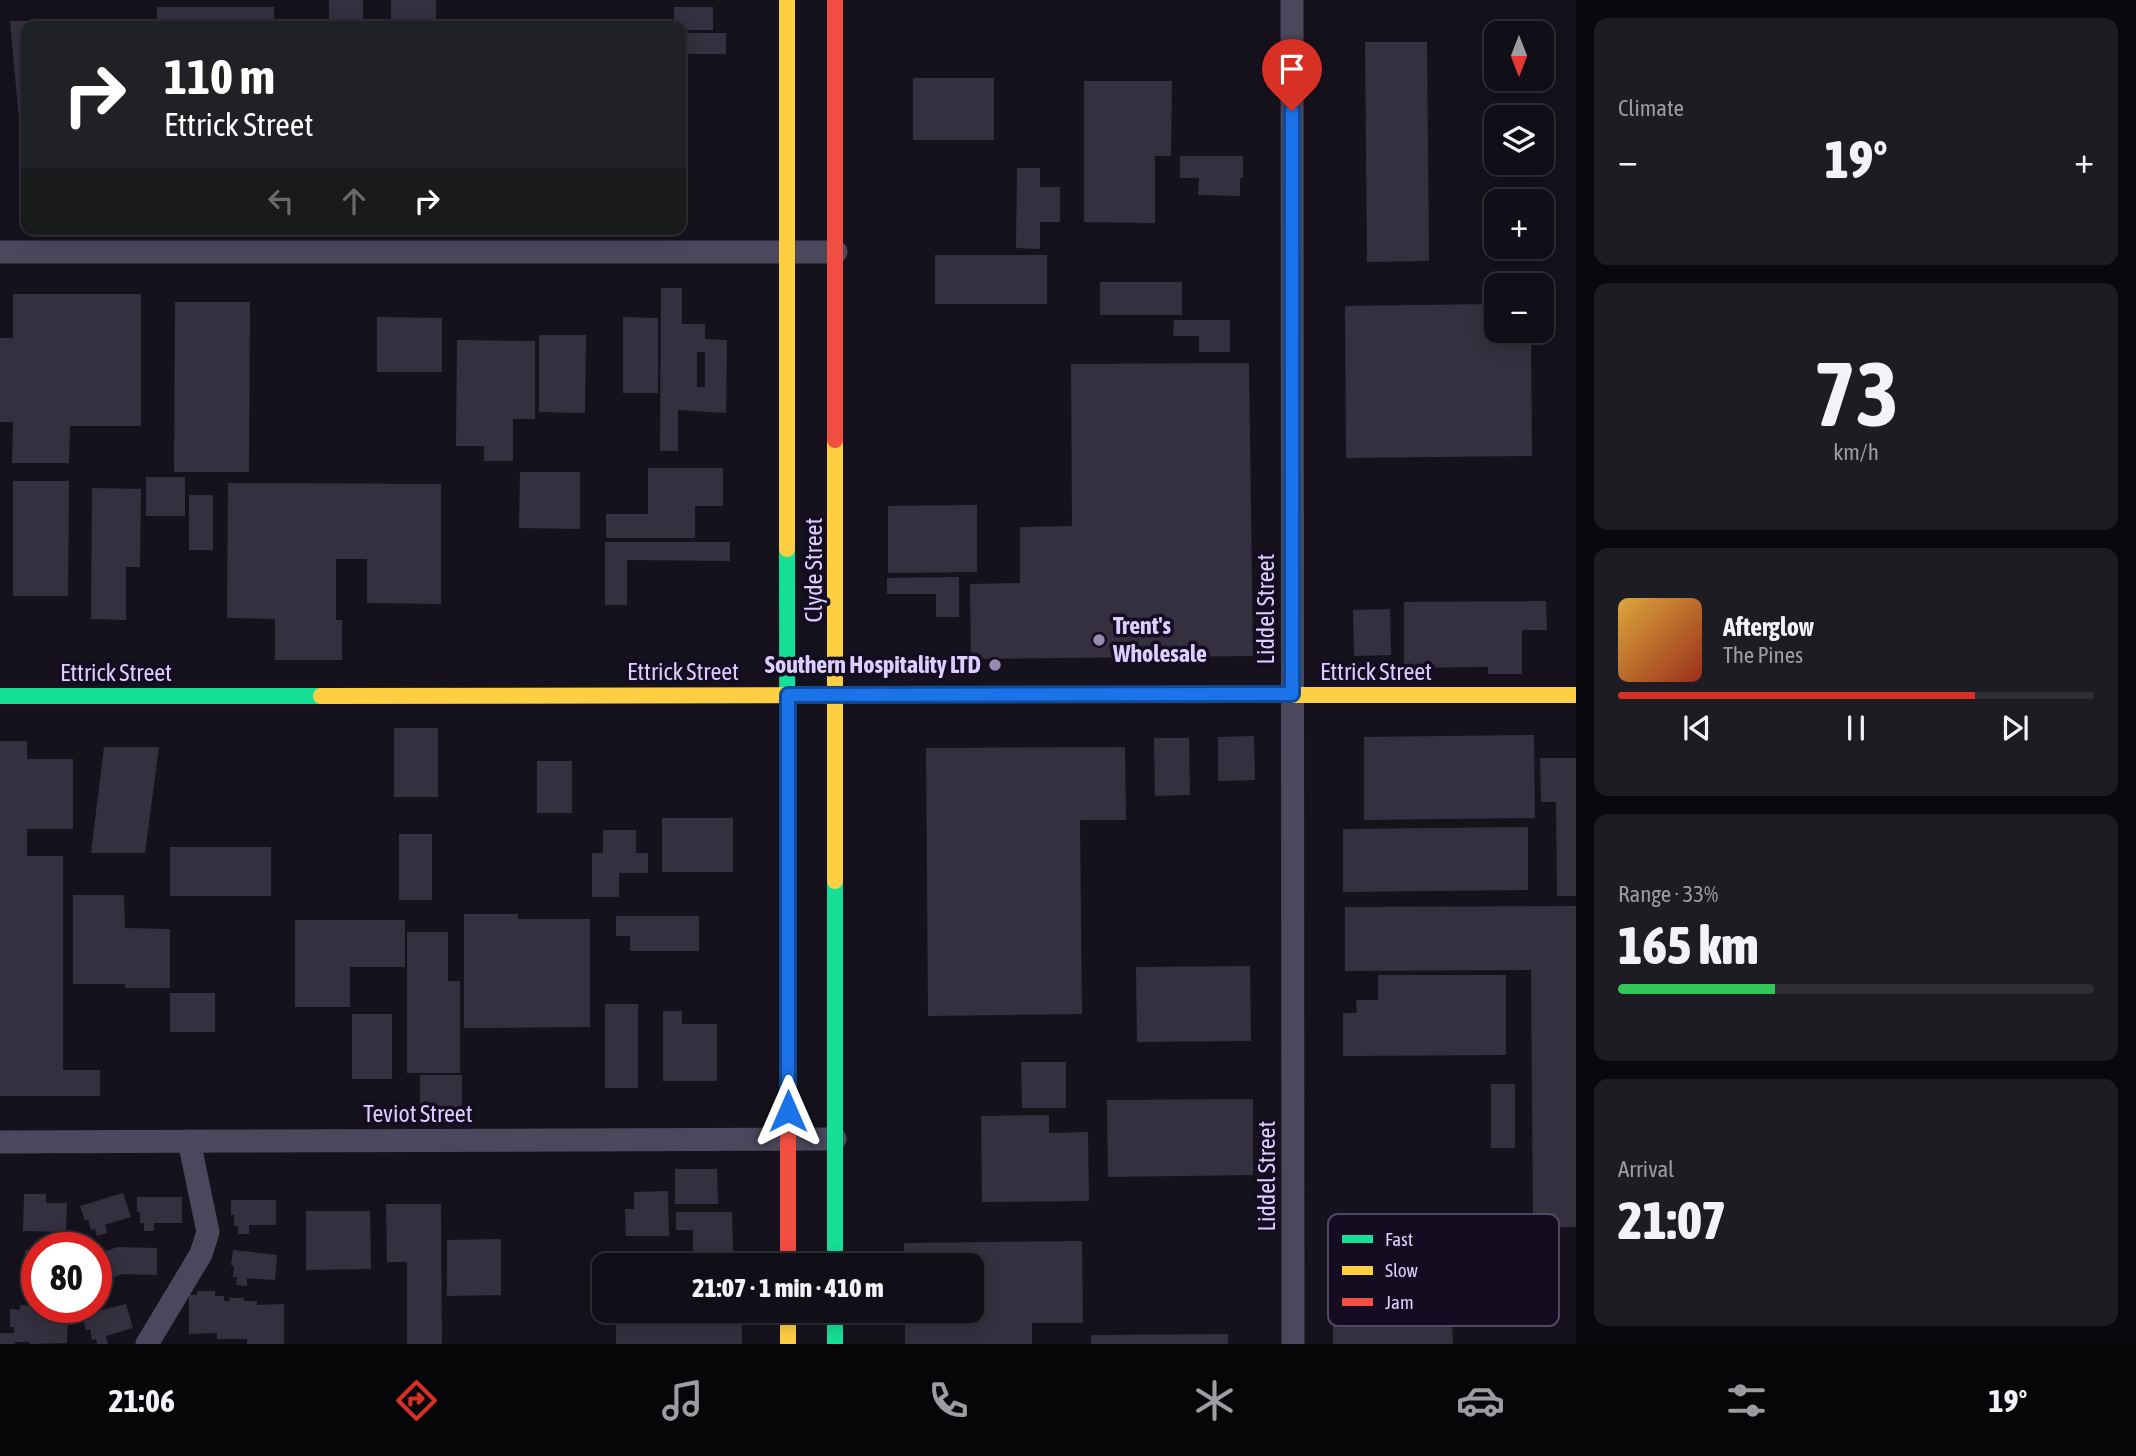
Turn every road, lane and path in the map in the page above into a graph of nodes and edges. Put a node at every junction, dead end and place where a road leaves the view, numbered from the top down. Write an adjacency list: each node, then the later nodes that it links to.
1 (788, 0): 5 (main road, Clyde Street)
2 (835, 0): 6 (main road, Clyde Street)
3 (1292, 0): 7 (street, Liddel Street)
4 (0, 252): 5 (street)
5 (788, 252): 6 (street); 8 (main road, Clyde Street)
6 (836, 252): 9 (main road, Clyde Street)
7 (1292, 694): 9 (main road, Ettrick Street); 10 (main road, Ettrick Street); 23 (street, Liddel Street)
8 (788, 695): 9 (main road, Ettrick Street); 11 (main road, Ettrick Street); 12 (main road, Clyde Street)
9 (836, 695): 13 (main road, Clyde Street)
10 (1576, 695)
11 (0, 696)
12 (788, 1139): 13 (street, Teviot Street); 14 (street, Teviot Street); 16 (main road, Clyde Street)
13 (835, 1139): 17 (main road, Clyde Street)
14 (189, 1141): 15 (street, Teviot Street); 20 (street)
15 (0, 1142)
16 (788, 1253)
17 (835, 1253)
18 (788, 1323): 21 (main road)
19 (835, 1323): 22 (main road)
20 (146, 1344)
21 (788, 1344)
22 (835, 1344)
23 (1293, 1344)

